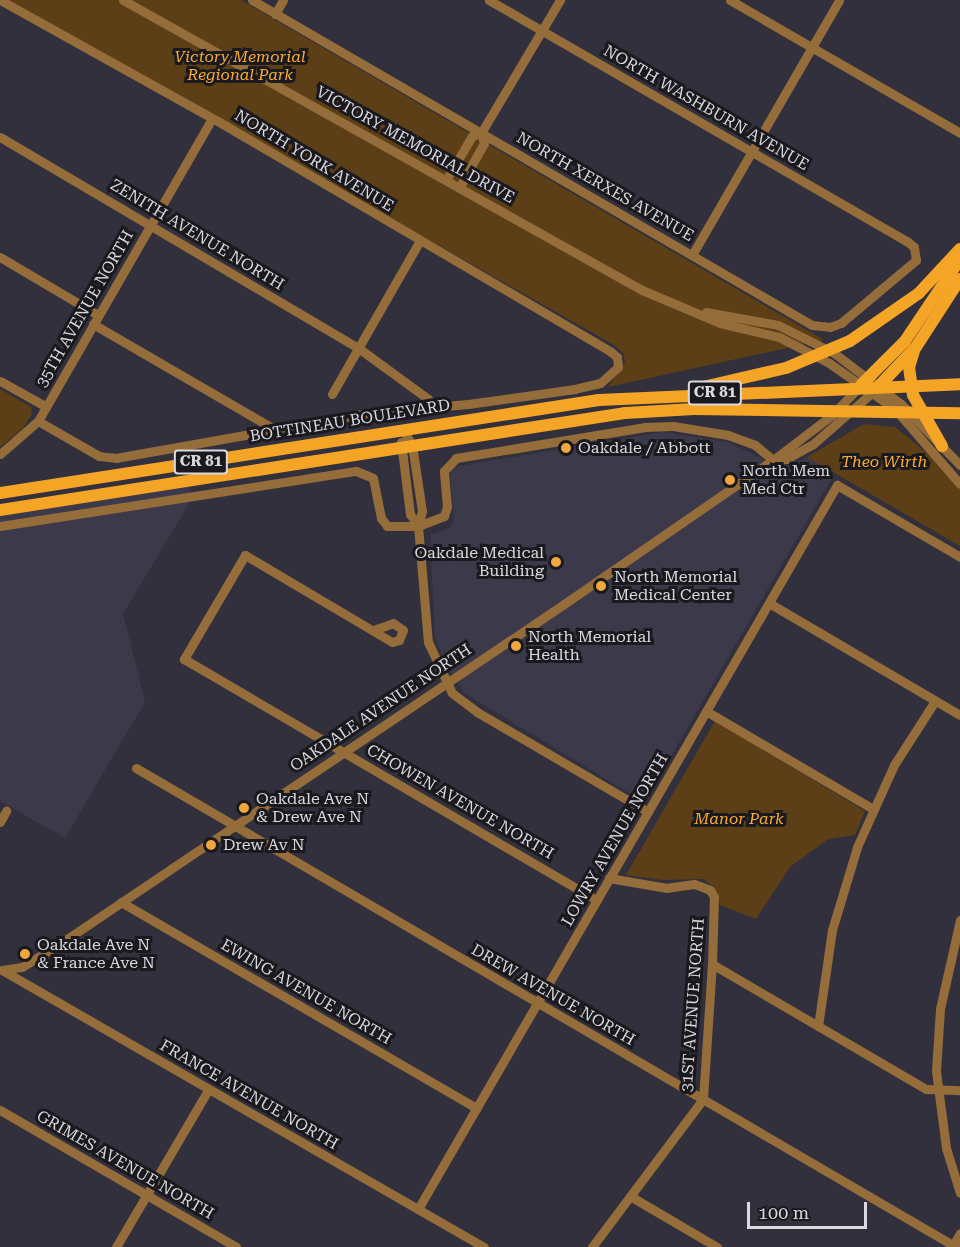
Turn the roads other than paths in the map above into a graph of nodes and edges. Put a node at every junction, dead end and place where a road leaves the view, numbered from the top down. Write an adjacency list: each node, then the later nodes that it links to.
1 (123, 0): 17 (street, VICTORY MEMORIAL DRIVE)
2 (252, 0): 9 (street, NORTH XERXES AVENUE)
3 (283, 0): 9 (street)
4 (489, 0): 10 (street, NORTH WASHBURN AVENUE)
5 (560, 0): 10 (street)
6 (730, 0): 11 (street)
7 (839, 0): 11 (street)
8 (4, 2): 12 (street, NORTH YORK AVENUE)
9 (275, 14): 13 (street, NORTH XERXES AVENUE)
10 (542, 31): 13 (street); 16 (street, NORTH WASHBURN AVENUE)
11 (811, 47): 14 (street); 16 (street)
12 (212, 118): 19 (street, 35TH AVENUE NORTH); 20 (street, NORTH YORK AVENUE)
13 (482, 133): 17 (street); 18 (street); 23 (street, NORTH XERXES AVENUE)
14 (960, 133)
15 (0, 137): 19 (street, ZENITH AVENUE NORTH)
16 (751, 152): 21 (street, NORTH WASHBURN AVENUE); 23 (street)
17 (446, 180): 18 (street, VICTORY MEMORIAL DRIVE)
18 (459, 188): 34 (street, VICTORY MEMORIAL DRIVE)
19 (149, 227): 28 (street, 35TH AVENUE NORTH); 30 (street, ZENITH AVENUE NORTH)
20 (419, 242): 30 (street); 38 (street, NORTH YORK AVENUE)
21 (908, 242): 23 (street, NORTH XERXES AVENUE)
22 (960, 249): 36 (main road)
23 (692, 255)
24 (0, 258): 28 (street)
25 (960, 259): 27 (main road)
26 (958, 287): 27 (street); 31 (main road)
27 (936, 296): 34 (main road)
28 (98, 315): 29 (street, 35TH AVENUE NORTH)
29 (93, 324): 37 (street, 35TH AVENUE NORTH); 41 (street)
30 (357, 347): 35 (street); 38 (street, ZENITH AVENUE NORTH)
31 (916, 347): 34 (main road); 44 (main road)
32 (0, 381): 37 (street)
33 (960, 384): 36 (main road, CR 81)
34 (870, 386): 44 (street); 46 (street, OAKDALE AVENUE NORTH); 46 (street, OAKDALE AVENUE NORTH); 48 (street)
35 (332, 394)
36 (633, 396): 42 (main road, BOTTINEAU BOULEVARD / CR 81)
37 (45, 406): 40 (street, 35TH AVENUE NORTH)
38 (429, 408): 41 (street)
39 (954, 414): 43 (main road, BOTTINEAU BOULEVARD / CR 81)
40 (38, 421): 41 (street); 45 (street)
41 (276, 430)
42 (403, 430): 43 (street); 49 (main road, BOTTINEAU BOULEVARD / CR 81)
43 (406, 446): 50 (main road, BOTTINEAU BOULEVARD / CR 81); 52 (street)
44 (942, 446): 47 (street)
45 (0, 454)
46 (773, 460): 52 (street); 56 (street, OAKDALE AVENUE NORTH)
47 (960, 465)
48 (960, 484)
49 (0, 493)
50 (0, 510)
51 (0, 526): 52 (street)
52 (418, 526): 56 (street)
53 (960, 557): 54 (street, LOWRY AVENUE NORTH)
54 (769, 603): 57 (street); 58 (street, LOWRY AVENUE NORTH)
55 (376, 629): 60 (street, CHOWEN AVENUE NORTH)
56 (445, 682): 60 (street, OAKDALE AVENUE NORTH); 64 (street)
57 (934, 700): 59 (street); 62 (street)
58 (706, 711): 62 (street); 64 (street, LOWRY AVENUE NORTH)
59 (960, 715)
60 (343, 751): 66 (street, OAKDALE AVENUE NORTH); 68 (street, CHOWEN AVENUE NORTH)
61 (136, 768): 66 (street, DREW AVENUE NORTH)
62 (873, 808): 74 (street)
63 (6, 811): 65 (street)
64 (648, 812): 67 (street, LOWRY AVENUE NORTH)
65 (0, 822)
66 (233, 826): 69 (street, OAKDALE AVENUE NORTH); 73 (street, DREW AVENUE NORTH)
67 (609, 878): 68 (street, LOWRY AVENUE NORTH); 71 (street, 31ST AVENUE NORTH)
68 (597, 900): 73 (street, LOWRY AVENUE NORTH)
69 (121, 902): 72 (street, OAKDALE AVENUE NORTH); 79 (street, EWING AVENUE NORTH)
70 (960, 920): 76 (street)
71 (712, 964): 74 (street); 78 (street, 31ST AVENUE NORTH)
72 (1, 970): 75 (street, FRANCE AVENUE NORTH)
73 (537, 1004): 78 (street, DREW AVENUE NORTH); 79 (street, LOWRY AVENUE NORTH)
74 (818, 1026): 76 (street)
75 (208, 1090): 82 (street); 84 (street, FRANCE AVENUE NORTH)
76 (938, 1090): 77 (street); 81 (street)
77 (960, 1090)
78 (703, 1099): 83 (street, 31ST AVENUE NORTH); 87 (street, DREW AVENUE NORTH)
79 (477, 1108): 84 (street, LOWRY AVENUE NORTH)
80 (0, 1110): 82 (street, GRIMES AVENUE NORTH)
81 (960, 1193)
82 (146, 1195): 86 (street, GRIMES AVENUE NORTH); 88 (street)
83 (630, 1196): 90 (street, 31ST AVENUE NORTH); 91 (street)
84 (418, 1209): 89 (street, FRANCE AVENUE NORTH)
85 (960, 1233): 87 (street)
86 (234, 1246)
87 (953, 1246)
88 (116, 1247)
89 (484, 1247)
90 (592, 1247)
91 (717, 1247)

